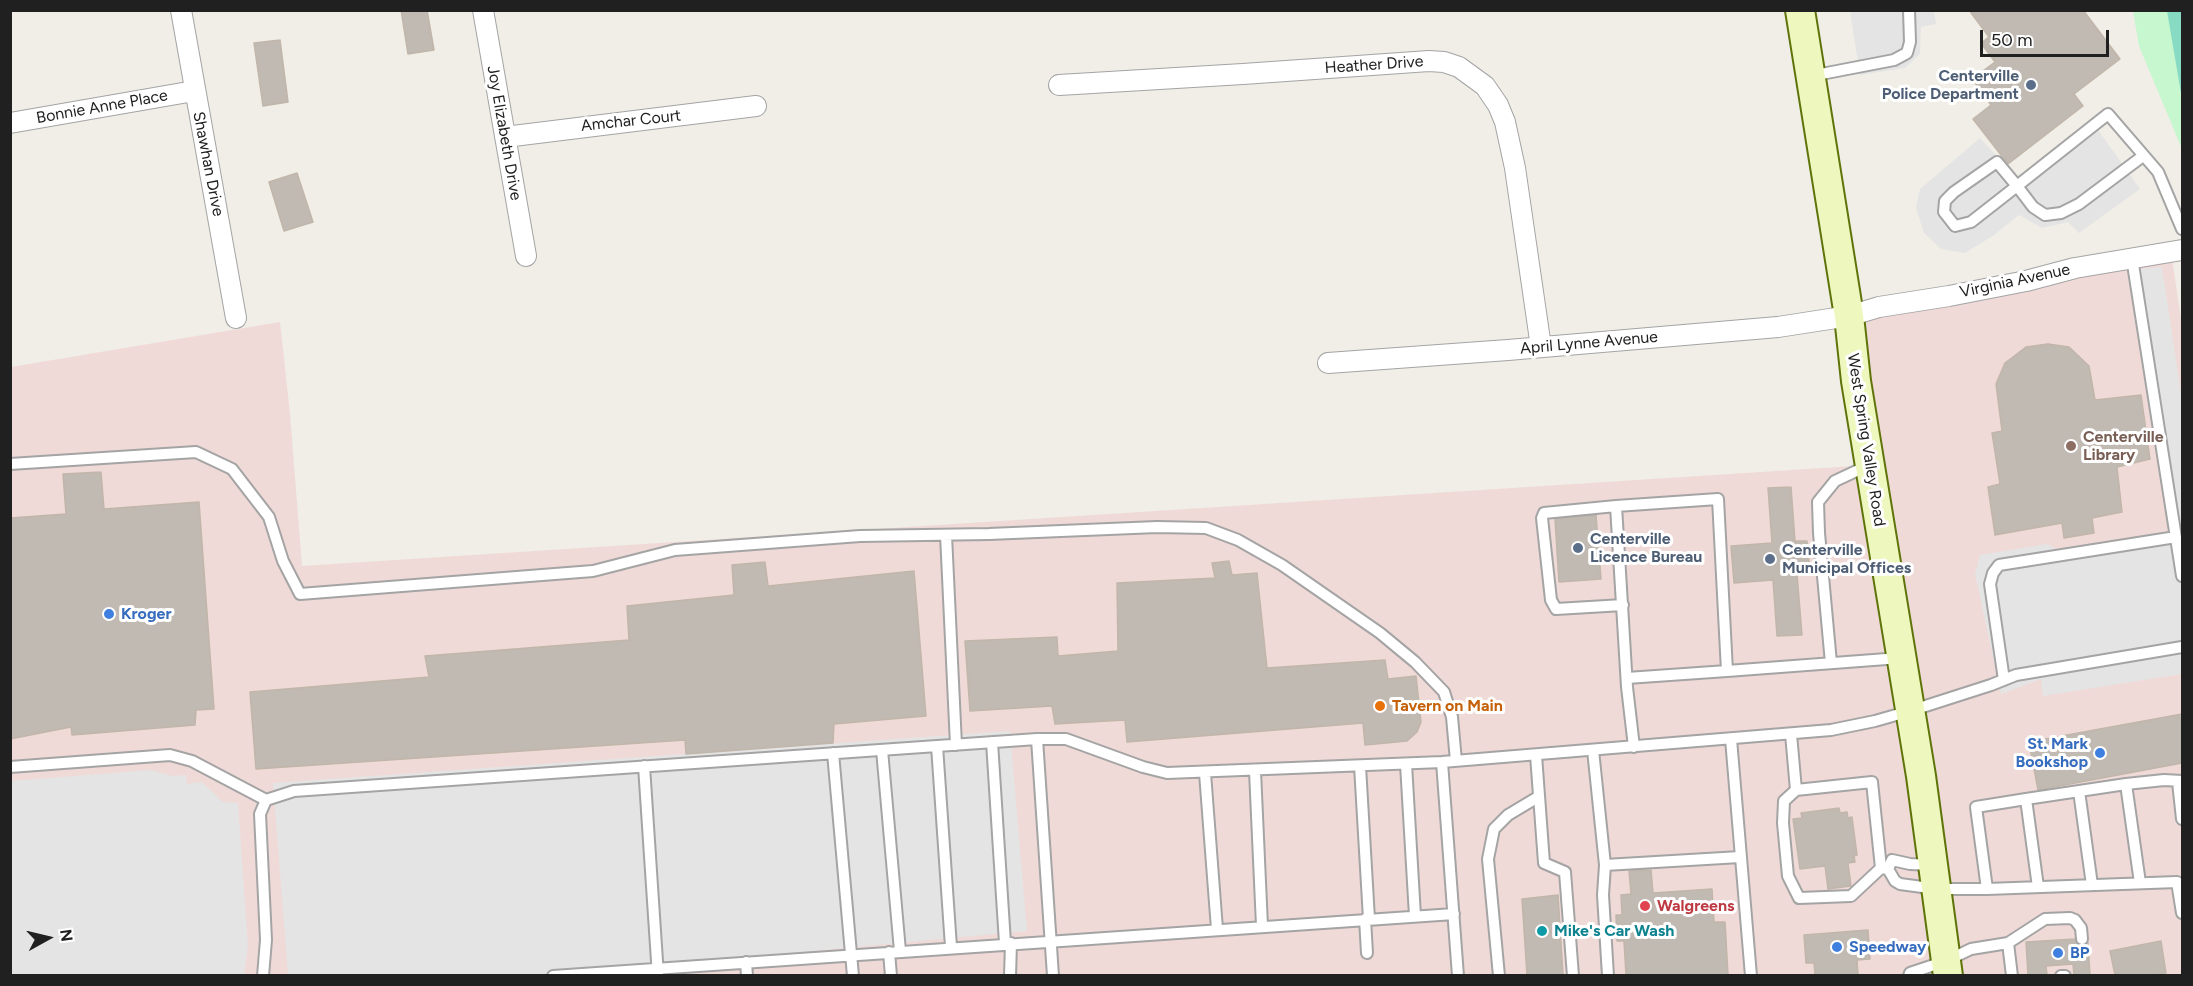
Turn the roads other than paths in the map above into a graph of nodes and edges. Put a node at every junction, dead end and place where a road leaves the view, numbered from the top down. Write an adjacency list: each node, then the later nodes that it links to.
1 (181, 10): 7 (street, Shawhan Drive)
2 (483, 10): 10 (street, Joy Elizabeth Drive)
3 (1800, 10): 5 (street, West Spring Valley Road)
4 (1908, 10): 5 (lane)
5 (1810, 76): 17 (street, West Spring Valley Road)
6 (1059, 85): 19 (street, Heather Drive)
7 (194, 91): 9 (street, Bonnie Anne Place); 18 (street, Shawhan Drive)
8 (756, 106): 10 (street, Amchar Court)
9 (10, 123)
10 (505, 137): 15 (street, Joy Elizabeth Drive)
11 (2144, 156): 12 (lane); 12 (lane); 13 (lane)
12 (2018, 186): 12 (lane)
13 (2182, 229)
14 (2182, 250): 16 (street, Virginia Avenue)
15 (526, 256)
16 (2132, 258): 17 (street, Virginia Avenue); 25 (lane)
17 (1849, 316): 19 (street, April Lynne Avenue); 22 (street, West Spring Valley Road)
18 (236, 318)
19 (1541, 347): 20 (street, April Lynne Avenue)
20 (1328, 363)
21 (10, 464): 24 (lane)
22 (1870, 465): 29 (street, West Spring Valley Road); 30 (lane)
23 (1617, 506): 27 (lane); 27 (lane); 31 (lane)
24 (946, 535): 39 (lane); 46 (lane)
25 (2176, 537): 26 (lane); 33 (lane)
26 (2182, 576)
27 (1623, 605): 32 (lane)
28 (2182, 647): 33 (lane)
29 (1900, 658): 30 (lane); 34 (street, West Spring Valley Road)
30 (1831, 663): 31 (lane)
31 (1728, 671): 32 (lane)
32 (1627, 678): 41 (lane)
33 (2004, 680): 34 (lane)
34 (1910, 711): 35 (lane); 65 (street, West Spring Valley Road)
35 (1791, 734): 37 (lane); 56 (lane)
36 (1036, 739): 38 (lane); 53 (lane); 78 (lane)
37 (1731, 739): 41 (lane); 62 (lane)
38 (992, 742): 39 (lane); 80 (lane)
39 (956, 745): 40 (lane)
40 (937, 746): 42 (lane); 81 (lane)
41 (1634, 747): 43 (lane)
42 (882, 750): 44 (lane); 82 (lane)
43 (1593, 750): 45 (lane); 63 (lane)
44 (833, 753): 49 (lane); 84 (lane)
45 (1536, 755): 46 (lane); 58 (lane)
46 (1456, 761): 47 (lane)
47 (1442, 762): 48 (lane); 72 (lane)
48 (1406, 764): 50 (lane); 73 (lane)
49 (644, 766): 60 (lane); 88 (lane)
50 (1360, 766): 52 (lane); 74 (lane)
51 (10, 767): 60 (lane)
52 (1255, 771): 53 (lane); 75 (lane)
53 (1205, 773): 76 (lane)
54 (2180, 781): 55 (lane); 61 (lane)
55 (2126, 784): 57 (lane); 67 (lane)
56 (1796, 790): 64 (lane); 64 (lane)
57 (2079, 791): 59 (lane); 68 (lane)
58 (1538, 797): 97 (lane); 98 (lane)
59 (2026, 799): 69 (lane); 70 (lane)
60 (266, 800): 89 (lane)
61 (2182, 819)
62 (1740, 857): 63 (lane); 100 (lane)
63 (1605, 865): 99 (lane)
64 (1885, 869): 65 (lane); 65 (lane)
65 (1935, 877): 70 (lane); 86 (street, West Spring Valley Road)
66 (2180, 882): 67 (lane); 71 (lane)
67 (2140, 883): 68 (lane)
68 (2092, 885): 69 (lane)
69 (2038, 887): 70 (lane)
70 (1987, 889)
71 (2182, 913)
72 (1454, 914): 73 (lane); 96 (lane)
73 (1415, 916): 74 (lane)
74 (1367, 919): 75 (lane); 83 (lane)
75 (1262, 926): 76 (lane)
76 (1217, 929): 78 (lane)
77 (2082, 939): 79 (lane)
78 (1051, 940): 80 (lane); 95 (lane)
79 (2008, 942): 86 (lane); 102 (lane)
80 (1008, 943): 81 (lane); 94 (lane)
81 (951, 947): 82 (lane)
82 (894, 951): 84 (lane); 93 (lane)
83 (1367, 953)
84 (851, 954): 85 (lane); 92 (lane)
85 (746, 962): 87 (lane); 91 (lane)
86 (1947, 968): 101 (lane)
87 (702, 970): 88 (lane)
88 (658, 972): 90 (lane)
89 (263, 975)
90 (553, 975)
91 (747, 975)
92 (852, 975)
93 (891, 975)
94 (1010, 975)
95 (1053, 975)
96 (1458, 975)
97 (1499, 975)
98 (1573, 975)
99 (1608, 975)
100 (1751, 975)
101 (1909, 975)
102 (2012, 975)

